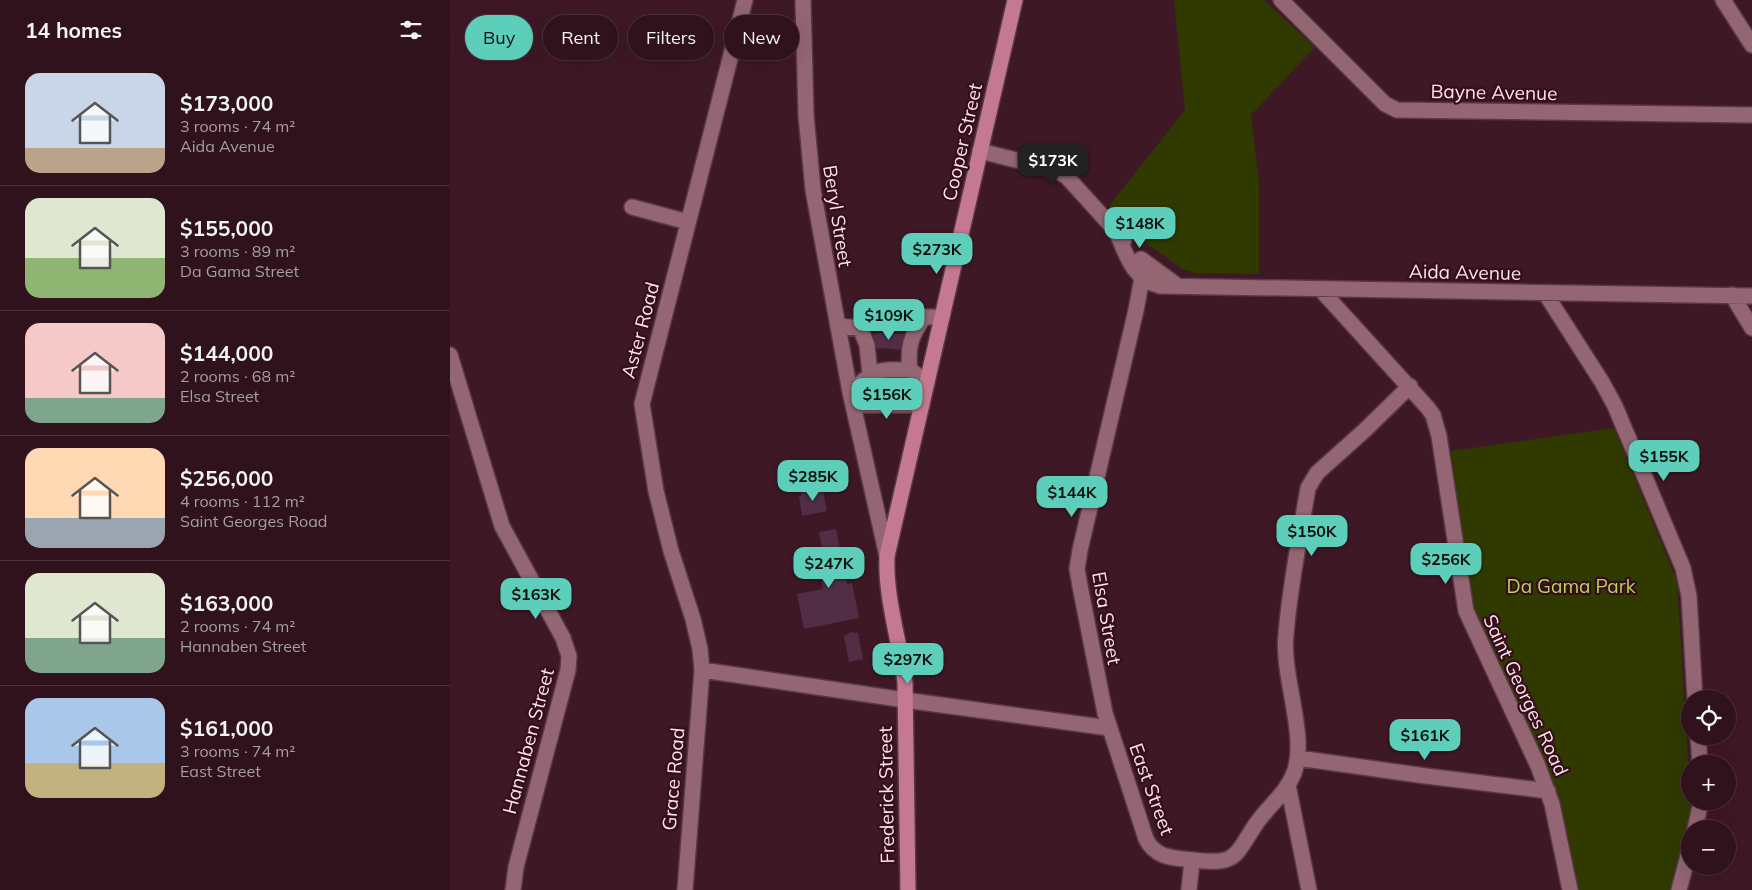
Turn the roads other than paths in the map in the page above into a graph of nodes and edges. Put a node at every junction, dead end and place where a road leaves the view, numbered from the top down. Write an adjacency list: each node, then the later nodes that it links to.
1 (744, 0): 10 (street, Aster Road)
2 (803, 0): 17 (street, Beryl Street)
3 (1015, 0): 8 (main road, Cooper Street)
4 (1280, 0): 7 (street, Bayne Avenue)
5 (1723, 0): 6 (street)
6 (1752, 45)
7 (1752, 115)
8 (980, 151): 11 (street, Aida Avenue); 16 (main road, Cooper Street)
9 (632, 207): 10 (street)
10 (688, 222): 27 (street, Aster Road)
11 (1150, 275): 12 (street, Aida Avenue); 30 (street, Elsa Street)
12 (1321, 290): 13 (street, Aida Avenue); 23 (street, Saint Georges Road)
13 (1545, 294): 14 (street, Aida Avenue); 28 (street)
14 (1732, 295): 15 (street, Aida Avenue); 18 (street)
15 (1752, 296)
16 (942, 316): 20 (street); 22 (main road, Cooper Street)
17 (838, 326): 21 (street); 24 (street, Beryl Street)
18 (1752, 328)
19 (450, 355): 36 (street, Hannaben Street)
20 (910, 370): 21 (street); 22 (street)
21 (870, 375): 24 (street)
22 (928, 382): 25 (main road, Cooper Street)
23 (1410, 386): 31 (street); 33 (street, Saint Georges Road)
24 (851, 398): 25 (street); 26 (street, Beryl Street)
25 (922, 405): 26 (main road, Cooper Street)
26 (887, 556): 29 (main road, Beryl Street)
27 (702, 670): 29 (street, East Street); 37 (street, Grace Road)
28 (1694, 690)
29 (905, 700): 30 (street, East Street); 38 (main road, Frederick Street)
30 (1109, 728): 34 (street, East Street)
31 (1298, 758): 32 (street, East Street); 33 (street)
32 (1288, 785): 34 (street, East Street); 40 (street)
33 (1548, 791): 41 (street, Saint Georges Road)
34 (1192, 860): 39 (street)
35 (1683, 875): 42 (street)
36 (513, 890)
37 (685, 890)
38 (908, 890)
39 (1189, 890)
40 (1309, 890)
41 (1570, 890)
42 (1679, 890)

